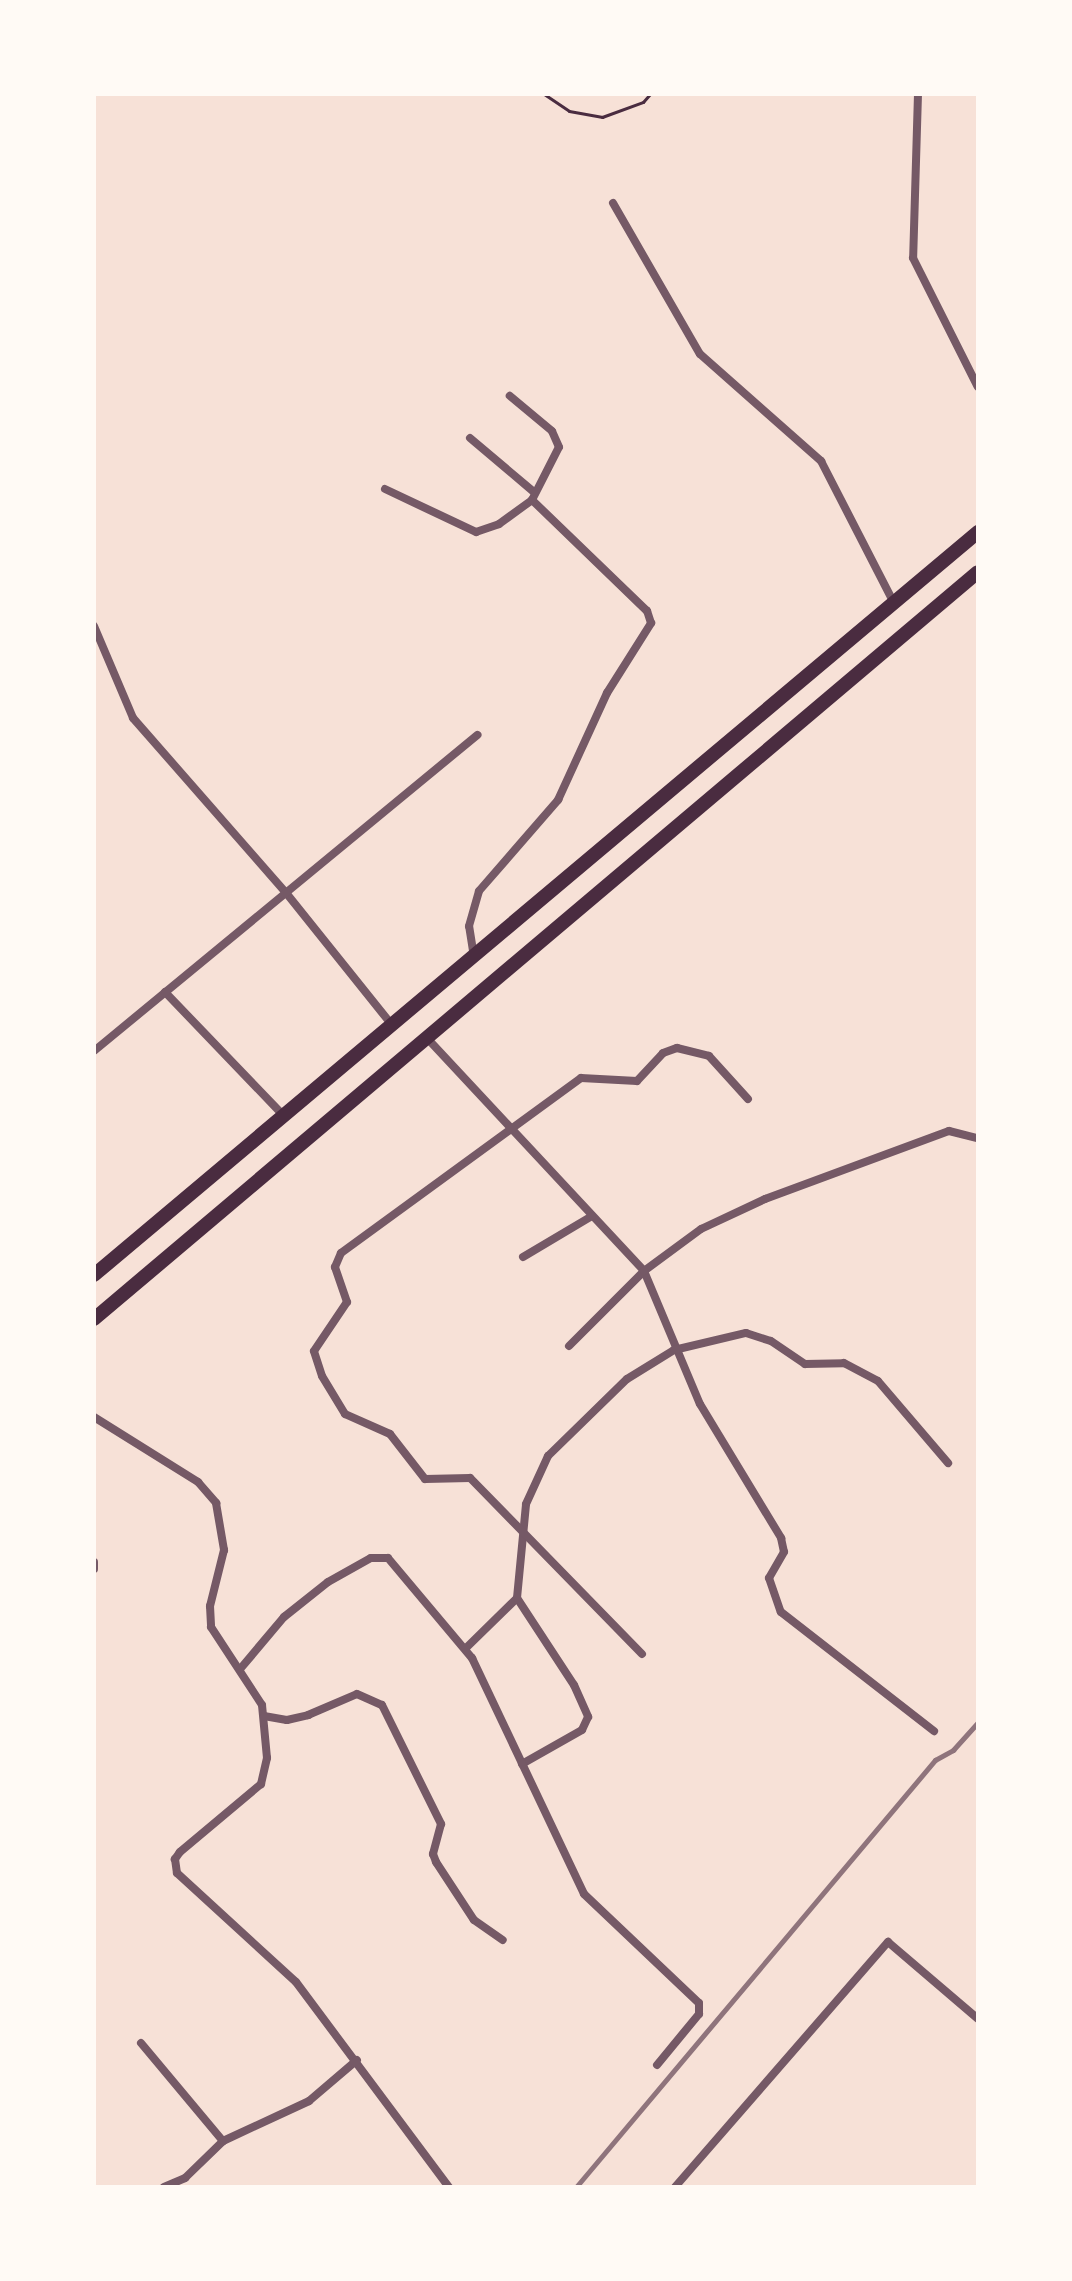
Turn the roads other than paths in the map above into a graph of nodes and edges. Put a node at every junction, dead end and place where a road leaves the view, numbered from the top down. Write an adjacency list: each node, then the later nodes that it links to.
1 (918, 94): 3 (street)
2 (613, 203): 10 (street)
3 (978, 387)
4 (510, 396): 7 (street)
5 (470, 438): 7 (street)
6 (385, 489): 7 (street)
7 (534, 496): 14 (street)
8 (975, 541): 10 (main road)
9 (978, 572): 17 (main road)
10 (894, 603): 14 (main road)
11 (94, 626): 13 (street)
12 (478, 735): 13 (street)
13 (287, 894): 15 (street); 16 (street)
14 (474, 957): 16 (main road)
15 (165, 992): 19 (street); 21 (street)
16 (392, 1026): 18 (main road); 21 (main road)
17 (425, 1037): 18 (main road); 22 (street)
18 (410, 1050): 28 (main road)
19 (94, 1051)
20 (748, 1099): 22 (street)
21 (284, 1116): 27 (main road)
22 (510, 1128): 24 (street); 33 (street)
23 (978, 1138): 26 (street)
24 (592, 1216): 25 (street); 26 (street)
25 (523, 1257)
26 (644, 1271): 29 (street); 30 (street)
27 (94, 1275)
28 (94, 1319)
29 (569, 1346)
30 (674, 1350): 32 (street); 33 (street); 41 (street)
31 (94, 1417): 39 (street)
32 (948, 1463)
33 (525, 1533): 36 (street); 38 (street)
34 (94, 1562): 35 (street)
35 (94, 1569)
36 (517, 1598): 37 (street); 42 (street)
37 (466, 1648): 39 (street); 42 (street)
38 (642, 1654)
39 (241, 1668): 40 (street)
40 (264, 1716): 43 (street); 46 (street)
41 (934, 1731)
42 (522, 1764): 47 (street)
43 (503, 1940)
44 (978, 2019): 51 (street)
45 (141, 2043): 48 (street)
46 (357, 2060): 48 (street); 50 (street)
47 (657, 2065)
48 (223, 2141): 49 (street)
49 (164, 2187)
50 (449, 2187)
51 (675, 2187)

